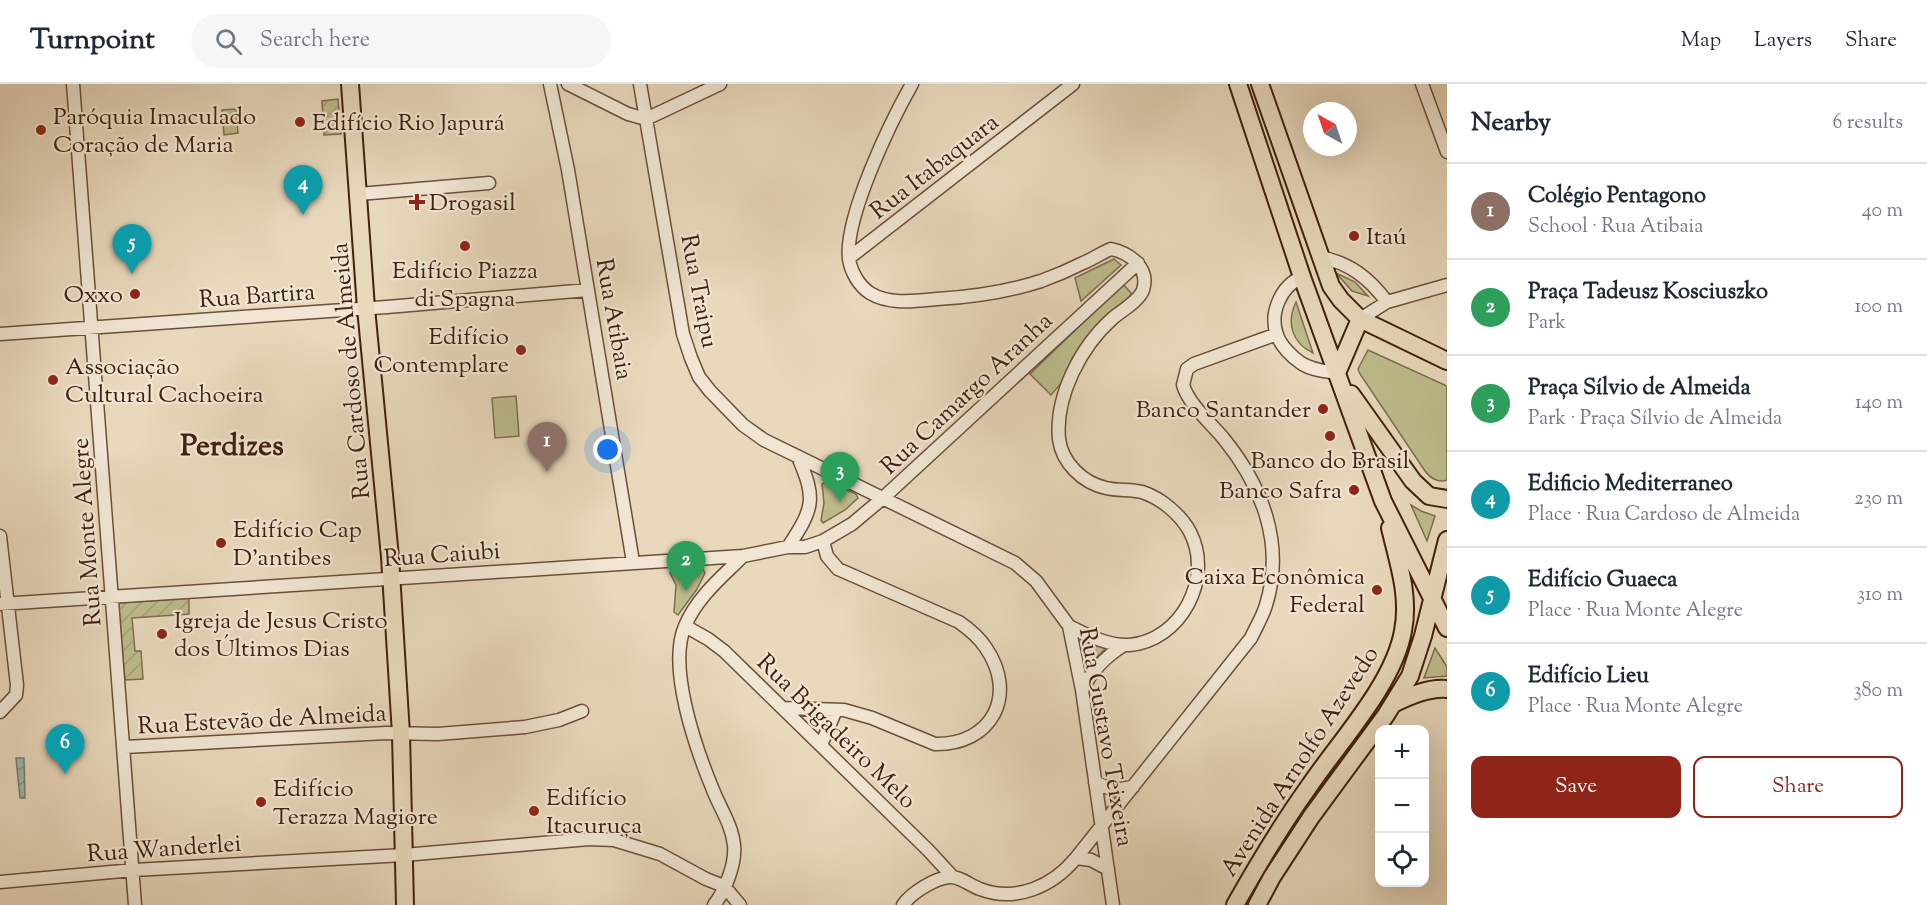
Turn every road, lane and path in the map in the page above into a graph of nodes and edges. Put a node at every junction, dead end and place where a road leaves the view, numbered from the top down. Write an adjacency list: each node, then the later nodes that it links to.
1 (73, 84): 27 (street, Rua Monte Alegre)
2 (351, 84): 17 (main road, Rua Cardoso de Almeida)
3 (550, 84): 23 (street, Rua Atibaia)
4 (568, 84): 14 (street)
5 (640, 84): 14 (street, Rua Traipu)
6 (720, 84): 14 (street)
7 (912, 84): 19 (street)
8 (1073, 84): 19 (street, Rua Itabaquara)
9 (1238, 84): 21 (main road)
10 (1260, 84): 18 (main road)
11 (1422, 84): 13 (street)
12 (1427, 84): 13 (street)
13 (1429, 100): 15 (street)
14 (646, 119): 32 (street, Rua Traipu)
15 (1447, 152)
16 (489, 183): 17 (street)
17 (359, 194): 25 (main road, Rua Cardoso de Almeida)
18 (1320, 257): 24 (street); 26 (main road)
19 (849, 258): 20 (street)
20 (1138, 263): 33 (street, Rua Camargo Aranha); 49 (street)
21 (1302, 277): 29 (street); 31 (main road)
22 (1447, 285): 24 (street)
23 (588, 290): 25 (street, Rua Bartira); 41 (street, Rua Atibaia)
24 (1387, 302): 26 (street)
25 (366, 308): 27 (street, Rua Bartira); 42 (main road, Rua Cardoso de Almeida)
26 (1360, 319): 30 (main road); 31 (main road)
27 (91, 328): 28 (street, Rua Bartira); 43 (street, Rua Monte Alegre)
28 (0, 334)
29 (1276, 334): 31 (street); 61 (street)
30 (1447, 361)
31 (1337, 373): 34 (main road); 35 (main road)
32 (798, 457): 33 (street, Rua Traipu); 39 (street)
33 (884, 498): 38 (street, Rua Camargo Aranha); 47 (street, Rua Gustavo Teixeira)
34 (1447, 499)
35 (1383, 501): 44 (main road); 76 (main road, Avenida Arnolfo Azevedo)
36 (0, 536): 45 (street)
37 (1447, 540): 44 (main road, Avenida Arnolfo Azevedo)
38 (823, 541): 39 (street, Rua Camargo Aranha); 54 (street)
39 (788, 547): 40 (street, Rua Camargo Aranha)
40 (743, 556): 41 (street, Rua Caiubi); 46 (street)
41 (633, 562): 42 (street, Rua Caiubi)
42 (392, 578): 43 (street, Rua Caiubi); 57 (main road, Rua Cardoso de Almeida)
43 (111, 597): 45 (street, Rua Caiubi); 59 (street, Rua Monte Alegre)
44 (1432, 598): 48 (main road); 52 (main road, Avenida Arnolfo Azevedo)
45 (4, 604): 56 (street)
46 (685, 626): 53 (street, Rua Brigadeiro Melo); 69 (street)
47 (1069, 626): 49 (street); 51 (street, Rua Gustavo Teixeira)
48 (1447, 628)
49 (1124, 645): 51 (street)
50 (1447, 689): 52 (main road)
51 (1082, 690): 60 (street, Rua Gustavo Teixeira)
52 (1393, 704): 77 (main road, Avenida Arnolfo Azevedo)
53 (783, 708): 54 (street); 58 (street, Rua Brigadeiro Melo)
54 (836, 710): 58 (street)
55 (582, 711): 57 (street, Rua Estevão de Almeida)
56 (0, 712)
57 (400, 734): 59 (street, Rua Estevão de Almeida); 63 (main road, Rua Cardoso de Almeida)
58 (821, 745): 67 (street, Rua Brigadeiro Melo)
59 (125, 747): 66 (street, Rua Monte Alegre)
60 (1095, 782): 61 (street); 62 (street, Rua Gustavo Teixeira)
61 (1133, 787): 62 (street)
62 (1101, 826): 64 (street); 65 (street, Rua Gustavo Teixeira)
63 (404, 855): 66 (street, Rua Wanderlei); 69 (street, Rua Wanderlei); 71 (main road, Rua Cardoso de Almeida)
64 (1076, 858): 65 (street, Rua Gustavo Teixeira); 67 (street)
65 (1108, 869): 75 (street, Rua Gustavo Teixeira)
66 (134, 870): 68 (street, Rua Wanderlei); 70 (street, Rua Monte Alegre)
67 (952, 876): 74 (street)
68 (0, 882)
69 (724, 886): 72 (street); 73 (street)
70 (135, 905)
71 (405, 905)
72 (714, 905)
73 (740, 905)
74 (903, 905)
75 (1113, 905)
76 (1235, 905)
77 (1257, 905)

